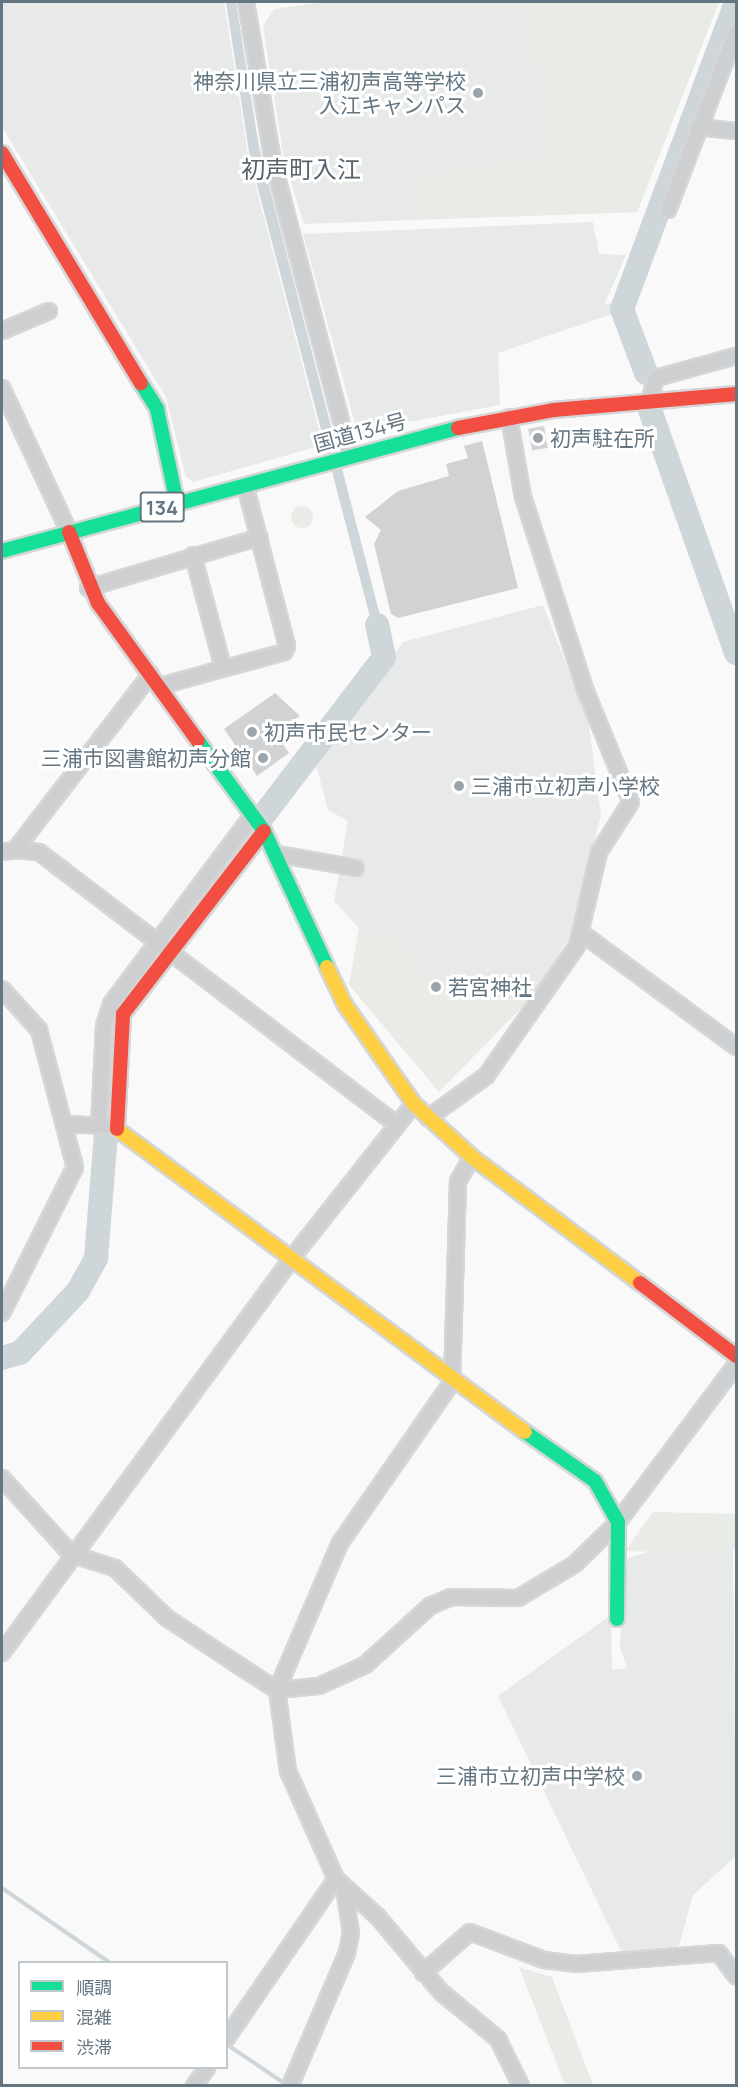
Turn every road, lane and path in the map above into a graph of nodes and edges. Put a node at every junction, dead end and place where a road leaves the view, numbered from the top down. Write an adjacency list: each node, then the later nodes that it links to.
1 (247, 2): 15 (street)
2 (736, 33): 3 (street)
3 (698, 127): 4 (street); 6 (street)
4 (736, 131)
5 (2, 153): 17 (main road)
6 (668, 210)
7 (49, 311): 8 (street)
8 (2, 331)
9 (736, 356): 12 (street)
10 (2, 388): 13 (street)
11 (736, 394): 12 (main road, 国道134号 / 134)
12 (650, 398): 14 (main road, 国道134号 / 134)
13 (4, 407): 18 (street)
14 (509, 417): 15 (main road, 国道134号 / 134); 30 (street)
15 (349, 456): 16 (main road, 国道134号 / 134)
16 (245, 485): 17 (main road, 国道134号 / 134); 19 (street)
17 (177, 504): 18 (main road, 国道134号 / 134)
18 (69, 532): 20 (main road, 国道134号 / 134); 22 (main road)
19 (260, 537): 21 (street); 23 (street)
20 (2, 549)
21 (193, 555): 22 (street); 23 (street)
22 (88, 588): 24 (main road)
23 (223, 668): 25 (street)
24 (151, 674): 25 (main road); 27 (street)
25 (160, 686): 26 (main road)
26 (258, 823): 28 (main road); 31 (main road); 31 (street)
27 (8, 851): 31 (street)
28 (278, 854): 29 (street); 34 (main road)
29 (356, 868)
30 (583, 934): 33 (street); 35 (street)
31 (164, 948): 37 (street); 38 (main road)
32 (2, 989): 36 (street)
33 (736, 1047)
34 (414, 1104): 35 (main road); 37 (street)
35 (428, 1118): 39 (main road)
36 (65, 1124): 38 (street); 41 (street)
37 (397, 1125): 40 (street)
38 (106, 1126): 40 (main road)
39 (472, 1157): 42 (main road); 44 (street)
40 (291, 1259): 44 (main road); 47 (street)
41 (2, 1313)
42 (736, 1356)
43 (736, 1365): 46 (street)
44 (452, 1382): 46 (main road); 50 (street)
45 (2, 1478): 47 (street)
46 (618, 1522): 48 (main road); 50 (street)
47 (71, 1554): 49 (street); 50 (street)
48 (617, 1619)
49 (2, 1653)
50 (277, 1690): 51 (street)
51 (340, 1883): 52 (street); 54 (street); 56 (street)
52 (423, 1973): 53 (street); 58 (street)
53 (736, 1976)
54 (228, 2037)
55 (206, 2069): 57 (street)
56 (292, 2081)
57 (194, 2085)
58 (521, 2085)

